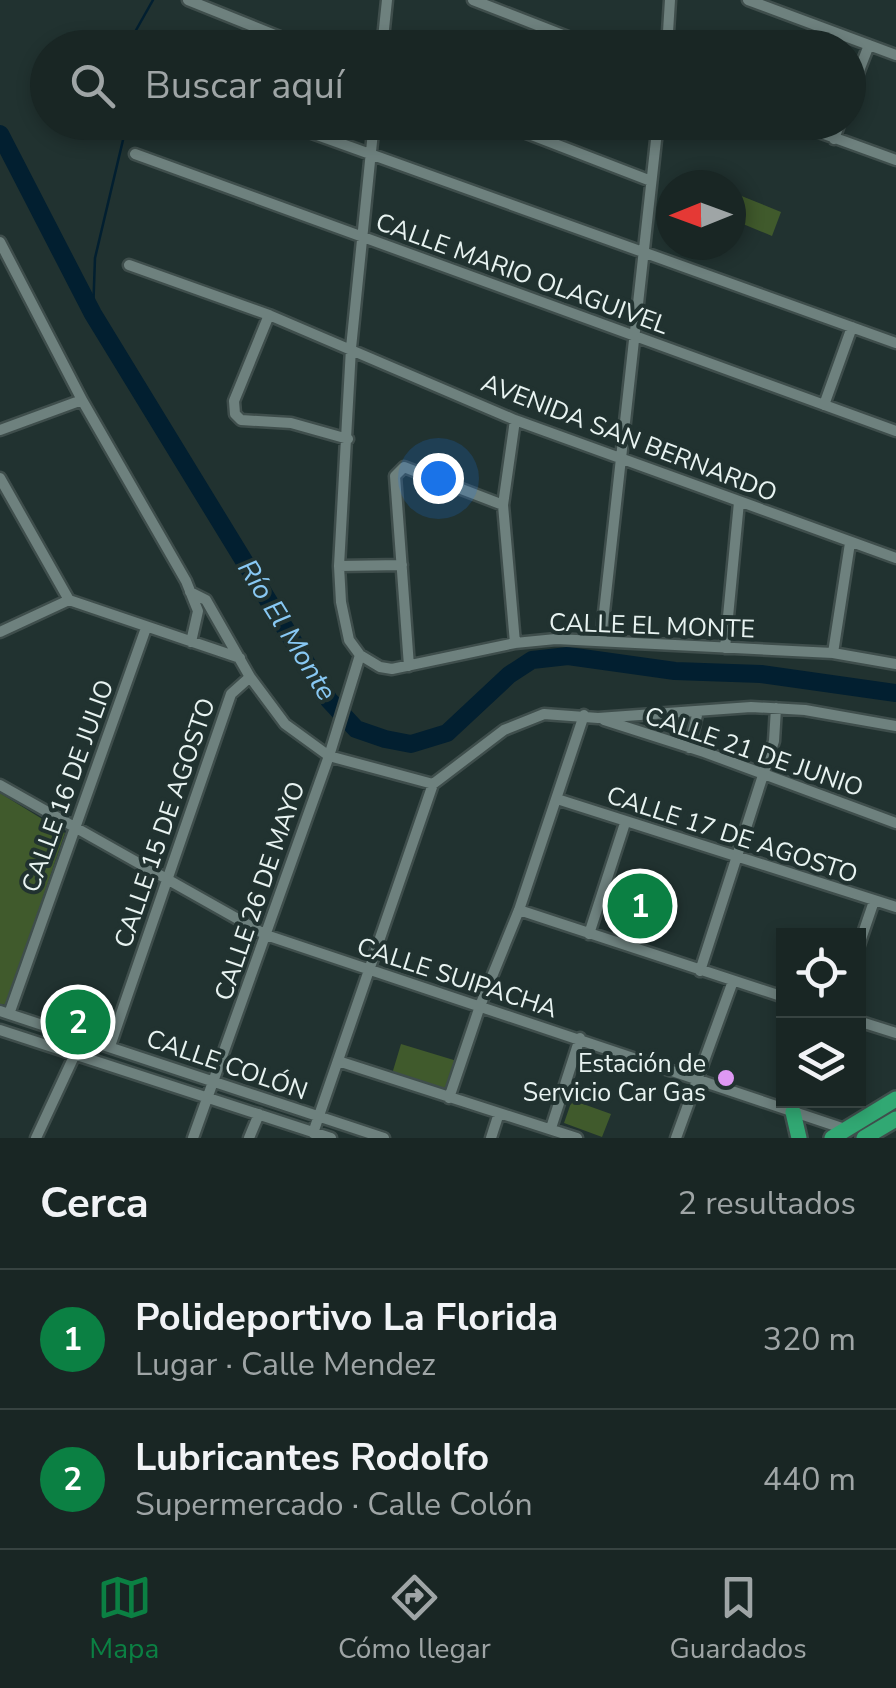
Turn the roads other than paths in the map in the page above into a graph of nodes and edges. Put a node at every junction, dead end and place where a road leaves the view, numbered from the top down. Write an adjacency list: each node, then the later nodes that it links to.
1 (188, 0): 6 (street)
2 (386, 0): 7 (street)
3 (473, 0): 8 (street)
4 (670, 0): 9 (street)
5 (748, 0): 10 (street)
6 (262, 30)
7 (384, 30)
8 (550, 30)
9 (668, 30)
10 (829, 30)
11 (866, 44): 12 (street)
12 (869, 45): 13 (street); 14 (street)
13 (866, 53)
14 (896, 55)
15 (328, 140): 21 (street)
16 (372, 140): 21 (street)
17 (544, 140): 23 (street)
18 (656, 140): 23 (street)
19 (837, 140): 22 (street)
20 (136, 154): 24 (street, CALLE MARIO OLAGUIVEL)
21 (370, 156): 24 (street); 26 (street)
22 (896, 160)
23 (651, 182): 26 (street)
24 (362, 237): 30 (street, CALLE MARIO OLAGUIVEL); 32 (street)
25 (0, 242): 33 (street)
26 (643, 253): 29 (street); 30 (street)
27 (129, 266): 28 (street, AVENIDA SAN BERNARDO)
28 (269, 315): 32 (street, AVENIDA SAN BERNARDO); 38 (street)
29 (852, 327): 31 (street); 34 (street)
30 (633, 337): 34 (street, CALLE MARIO OLAGUIVEL); 39 (street)
31 (896, 343)
32 (351, 348): 35 (street, AVENIDA SAN BERNARDO); 38 (street)
33 (82, 400): 36 (street); 47 (street)
34 (824, 405): 37 (street, CALLE MARIO OLAGUIVEL)
35 (515, 420): 39 (street, AVENIDA SAN BERNARDO); 42 (street)
36 (0, 430)
37 (896, 432)
38 (348, 439): 46 (street)
39 (622, 459): 41 (street, AVENIDA SAN BERNARDO); 51 (street)
40 (0, 478): 48 (street)
41 (739, 502): 43 (street, AVENIDA SAN BERNARDO); 54 (street)
42 (503, 505): 45 (street); 53 (street)
43 (850, 542): 44 (street, AVENIDA SAN BERNARDO); 55 (street)
44 (896, 558)
45 (402, 564): 46 (street); 59 (street)
46 (339, 566): 56 (street)
47 (190, 592): 52 (street); 57 (street)
48 (69, 600): 49 (street); 50 (street)
49 (146, 628): 52 (street); 74 (street, CALLE 16 DE JULIO)
50 (0, 632)
51 (601, 640): 53 (street, CALLE EL MONTE); 54 (street, CALLE EL MONTE)
52 (192, 642): 57 (street)
53 (515, 643): 59 (street, CALLE EL MONTE)
54 (725, 648): 55 (street, CALLE EL MONTE)
55 (832, 653): 58 (street, CALLE EL MONTE)
56 (360, 655): 59 (street); 67 (street, CALLE 26 DE MAYO)
57 (240, 658): 60 (street)
58 (896, 664)
59 (408, 666)
60 (250, 678): 67 (street); 76 (street, CALLE 15 DE AGOSTO)
61 (776, 708): 62 (street); 65 (street); 68 (street)
62 (698, 711): 64 (street); 66 (street)
63 (584, 716): 64 (street); 69 (street); 71 (street)
64 (598, 718): 66 (street, CALLE 21 DE JUNIO)
65 (896, 726)
66 (689, 748): 68 (street, CALLE 21 DE JUNIO)
67 (328, 756): 69 (street); 82 (street, CALLE 26 DE MAYO)
68 (762, 776): 73 (street, CALLE 21 DE JUNIO); 75 (street)
69 (434, 784): 83 (street)
70 (0, 785): 74 (street, CALLE SUIPACHA)
71 (557, 799): 72 (street, CALLE 17 DE AGOSTO); 79 (street)
72 (625, 823): 75 (street, CALLE 17 DE AGOSTO); 81 (street)
73 (896, 823)
74 (74, 828): 76 (street, CALLE SUIPACHA); 88 (street, CALLE 16 DE JULIO)
75 (737, 858): 77 (street, CALLE 17 DE AGOSTO); 84 (street)
76 (166, 880): 82 (street, CALLE SUIPACHA); 94 (street, CALLE 15 DE AGOSTO)
77 (874, 901): 78 (street, CALLE 17 DE AGOSTO); 80 (street)
78 (896, 907)
79 (519, 910): 81 (street); 87 (street)
80 (865, 928)
81 (590, 934): 84 (street)
82 (266, 935): 83 (street, CALLE SUIPACHA); 98 (street, CALLE 26 DE MAYO)
83 (369, 970): 87 (street, CALLE SUIPACHA); 96 (street)
84 (700, 971): 85 (street)
85 (733, 981): 86 (street); 97 (street)
86 (776, 994)
87 (480, 1006): 93 (street, CALLE SUIPACHA); 100 (street)
88 (5, 1012): 92 (street, CALLE COLÓN)
89 (866, 1024): 91 (street)
90 (0, 1030): 95 (street, CALLE COLÓN)
91 (896, 1033)
92 (82, 1037): 94 (street, CALLE COLÓN); 95 (street)
93 (580, 1038): 97 (street, CALLE SUIPACHA); 107 (street)
94 (110, 1046): 98 (street, CALLE COLÓN)
95 (75, 1055): 99 (street, CALLE COLÓN); 110 (street)
96 (338, 1061): 100 (street); 105 (street)
97 (696, 1079): 102 (street, CALLE SUIPACHA); 117 (street)
98 (214, 1082): 99 (street, CALLE 26 DE MAYO); 105 (street, CALLE COLÓN)
99 (209, 1097): 104 (street, CALLE COLÓN); 111 (street, CALLE 26 DE MAYO)
100 (450, 1098): 103 (street)
101 (896, 1099): 109 (highway)
102 (793, 1112): 109 (street, CALLE SUIPACHA); 118 (highway)
103 (499, 1113): 107 (street); 115 (street)
104 (259, 1114): 108 (street, CALLE COLÓN); 112 (street)
105 (319, 1117): 108 (street); 114 (street, CALLE COLÓN)
106 (896, 1122): 119 (highway); 120 (street)
107 (551, 1128): 116 (street)
108 (314, 1132): 113 (street, CALLE COLÓN)
109 (838, 1134)
110 (36, 1138)
111 (193, 1138)
112 (249, 1138)
113 (330, 1138)
114 (384, 1138)
115 (491, 1138)
116 (577, 1138)
117 (676, 1138)
118 (799, 1138)
119 (865, 1138)
120 (892, 1138)

